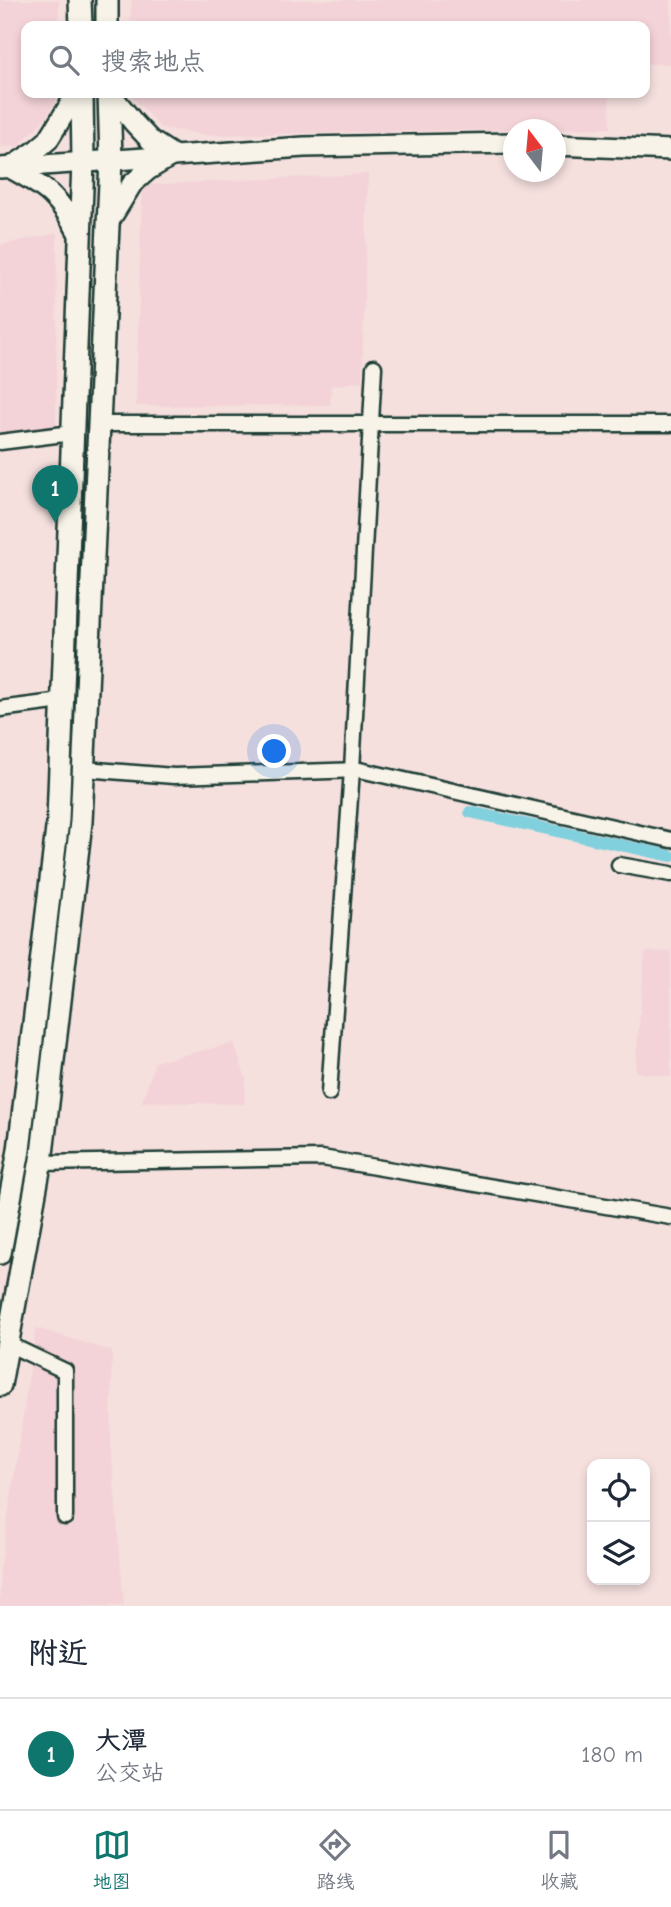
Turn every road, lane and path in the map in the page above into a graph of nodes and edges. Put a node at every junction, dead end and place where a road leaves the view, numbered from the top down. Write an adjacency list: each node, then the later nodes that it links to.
1 (80, 0): 3 (main road)
2 (107, 0): 4 (main road)
3 (80, 21)
4 (107, 21)
5 (76, 98): 15 (main road)
6 (79, 98): 14 (main road)
7 (110, 98): 13 (main road)
8 (114, 98): 12 (main road)
9 (503, 143): 12 (main road)
10 (566, 145): 11 (main road)
11 (671, 150)
12 (173, 155): 13 (main road); 16 (main road)
13 (111, 160): 14 (main road); 16 (main road)
14 (83, 162): 15 (main road); 17 (main road)
15 (5, 168): 17 (main road)
16 (108, 223): 19 (main road)
17 (80, 236): 22 (main road)
18 (374, 367): 20 (street)
19 (99, 424): 20 (street); 26 (main road)
20 (370, 424): 21 (street); 27 (street)
21 (671, 424)
22 (72, 433): 23 (street); 24 (main road)
23 (0, 442)
24 (62, 701): 25 (street); 34 (main road)
25 (0, 709)
26 (83, 769): 27 (street); 32 (main road)
27 (352, 770): 28 (street); 31 (street)
28 (671, 840)
29 (619, 865): 30 (street)
30 (671, 874)
31 (330, 1093)
32 (40, 1163): 33 (street); 35 (main road)
33 (671, 1217)
34 (0, 1253)
35 (8, 1344): 36 (main road); 37 (street)
36 (0, 1385)
37 (65, 1517)

